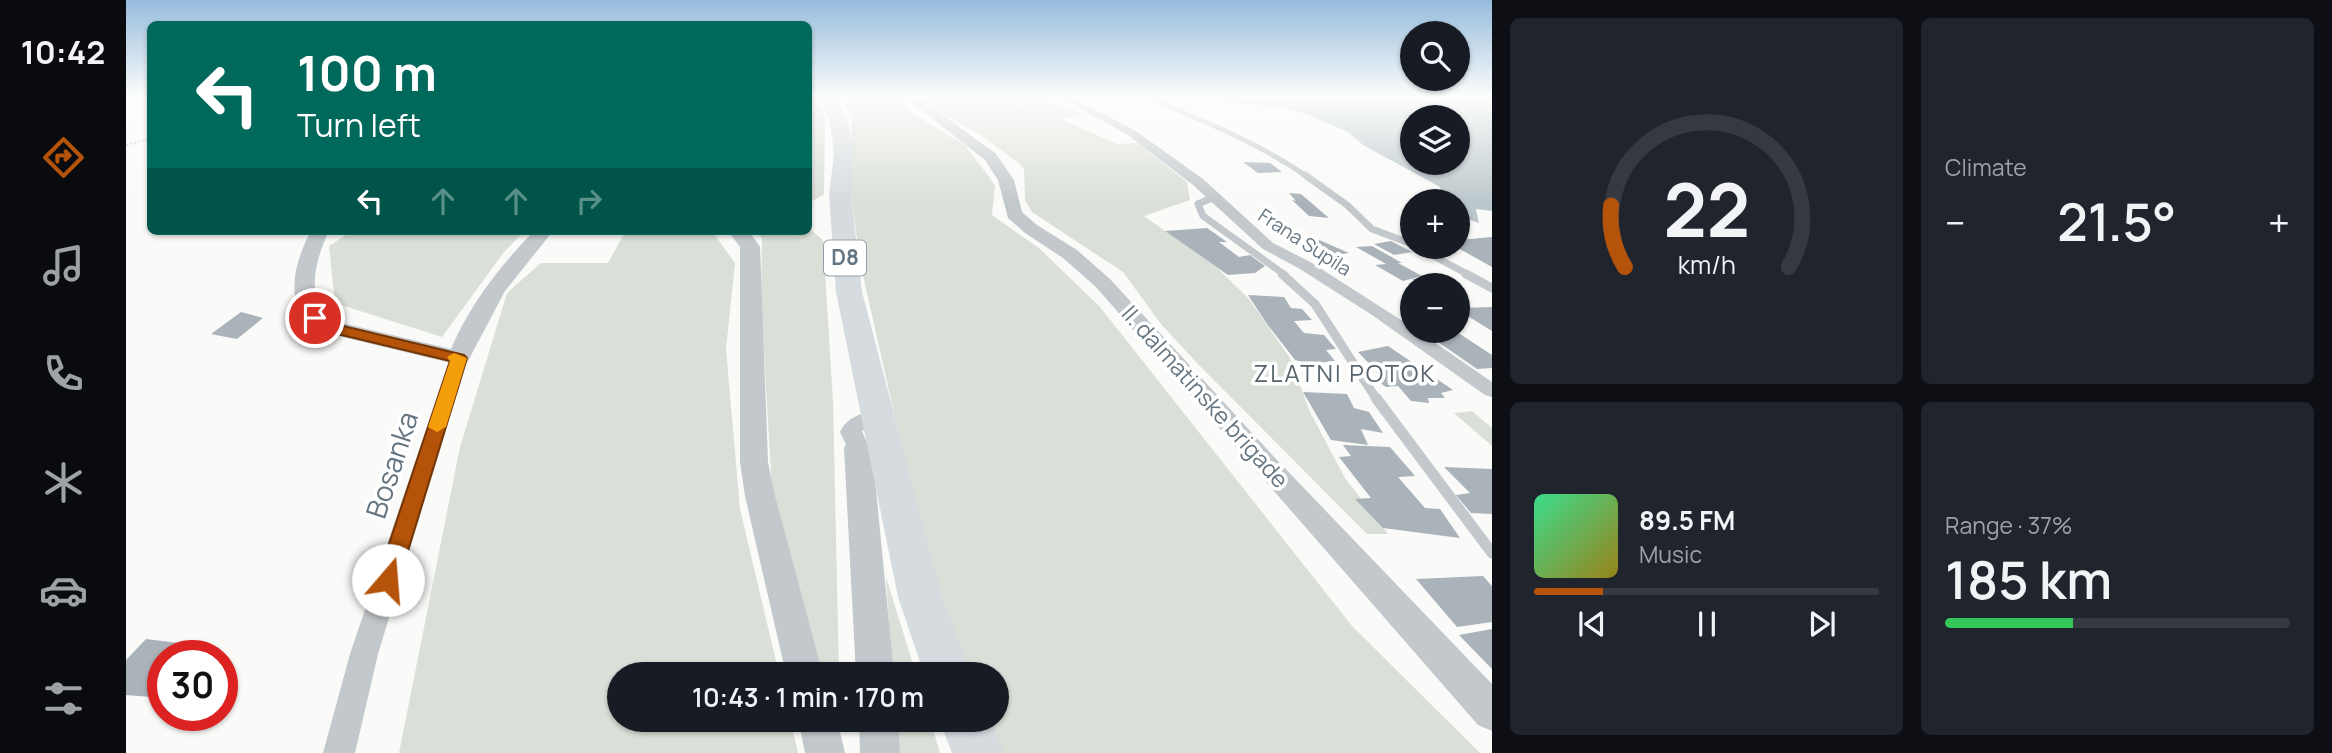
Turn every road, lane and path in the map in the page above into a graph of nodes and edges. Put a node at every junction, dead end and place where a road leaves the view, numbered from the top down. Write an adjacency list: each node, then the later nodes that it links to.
1 (841, 133): 16 (main road, D8)
2 (959, 133): 21 (street, II. dalmatinske brigade)
3 (1132, 133): 7 (street, Frana Supila)
4 (1231, 133): 11 (lane)
5 (147, 140): 6 (path)
6 (126, 145)
7 (1212, 198): 15 (street, Frana Supila); 17 (lane)
8 (318, 235): 14 (street)
9 (540, 235): 14 (street)
10 (742, 235): 18 (street)
11 (1400, 240)
12 (1439, 259): 13 (lane)
13 (1492, 288)
14 (459, 358): 25 (street, Bosanka)
15 (1492, 391)
16 (868, 432): 19 (street); 20 (main road, D8)
17 (1492, 554)
18 (802, 662)
19 (875, 662)
20 (944, 662)
21 (1492, 712)
22 (820, 732): 26 (street)
23 (879, 732): 27 (street)
24 (969, 732): 28 (main road)
25 (339, 753)
26 (825, 753)
27 (880, 753)
28 (978, 753)

